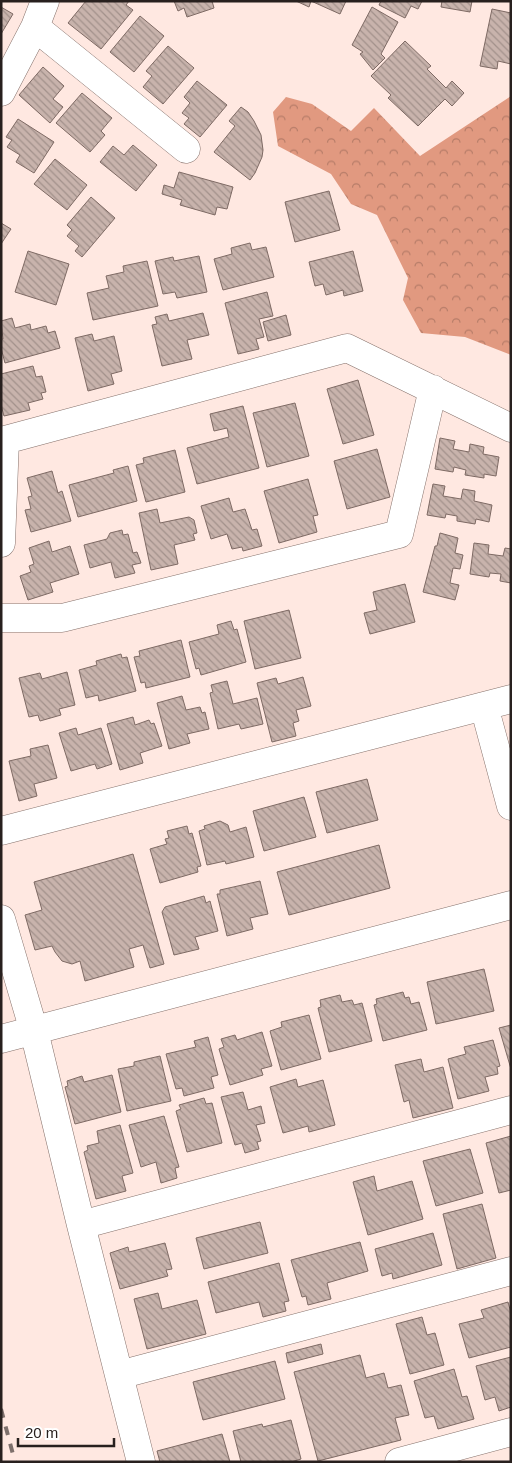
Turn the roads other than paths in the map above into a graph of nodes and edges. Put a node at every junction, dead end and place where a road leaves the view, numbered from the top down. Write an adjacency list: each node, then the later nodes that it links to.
1 (45, 1): 2 (street)
2 (36, 27): 3 (street); 4 (street)
3 (1, 92)
4 (186, 149)
5 (433, 389): 6 (street); 7 (street); 8 (street)
6 (511, 428)
7 (1, 543)
8 (1, 618)
9 (511, 699): 10 (street)
10 (484, 706): 11 (street); 12 (street)
11 (511, 806)
12 (1, 831)
13 (511, 905): 15 (street)
14 (1, 919): 15 (street)
15 (34, 1031): 16 (street); 18 (street)
16 (1, 1039)
17 (511, 1110): 18 (street)
18 (81, 1224): 20 (street)
19 (511, 1271): 20 (street)
20 (119, 1375): 22 (street)
21 (511, 1432): 23 (street)
22 (141, 1462)
23 (399, 1462)

